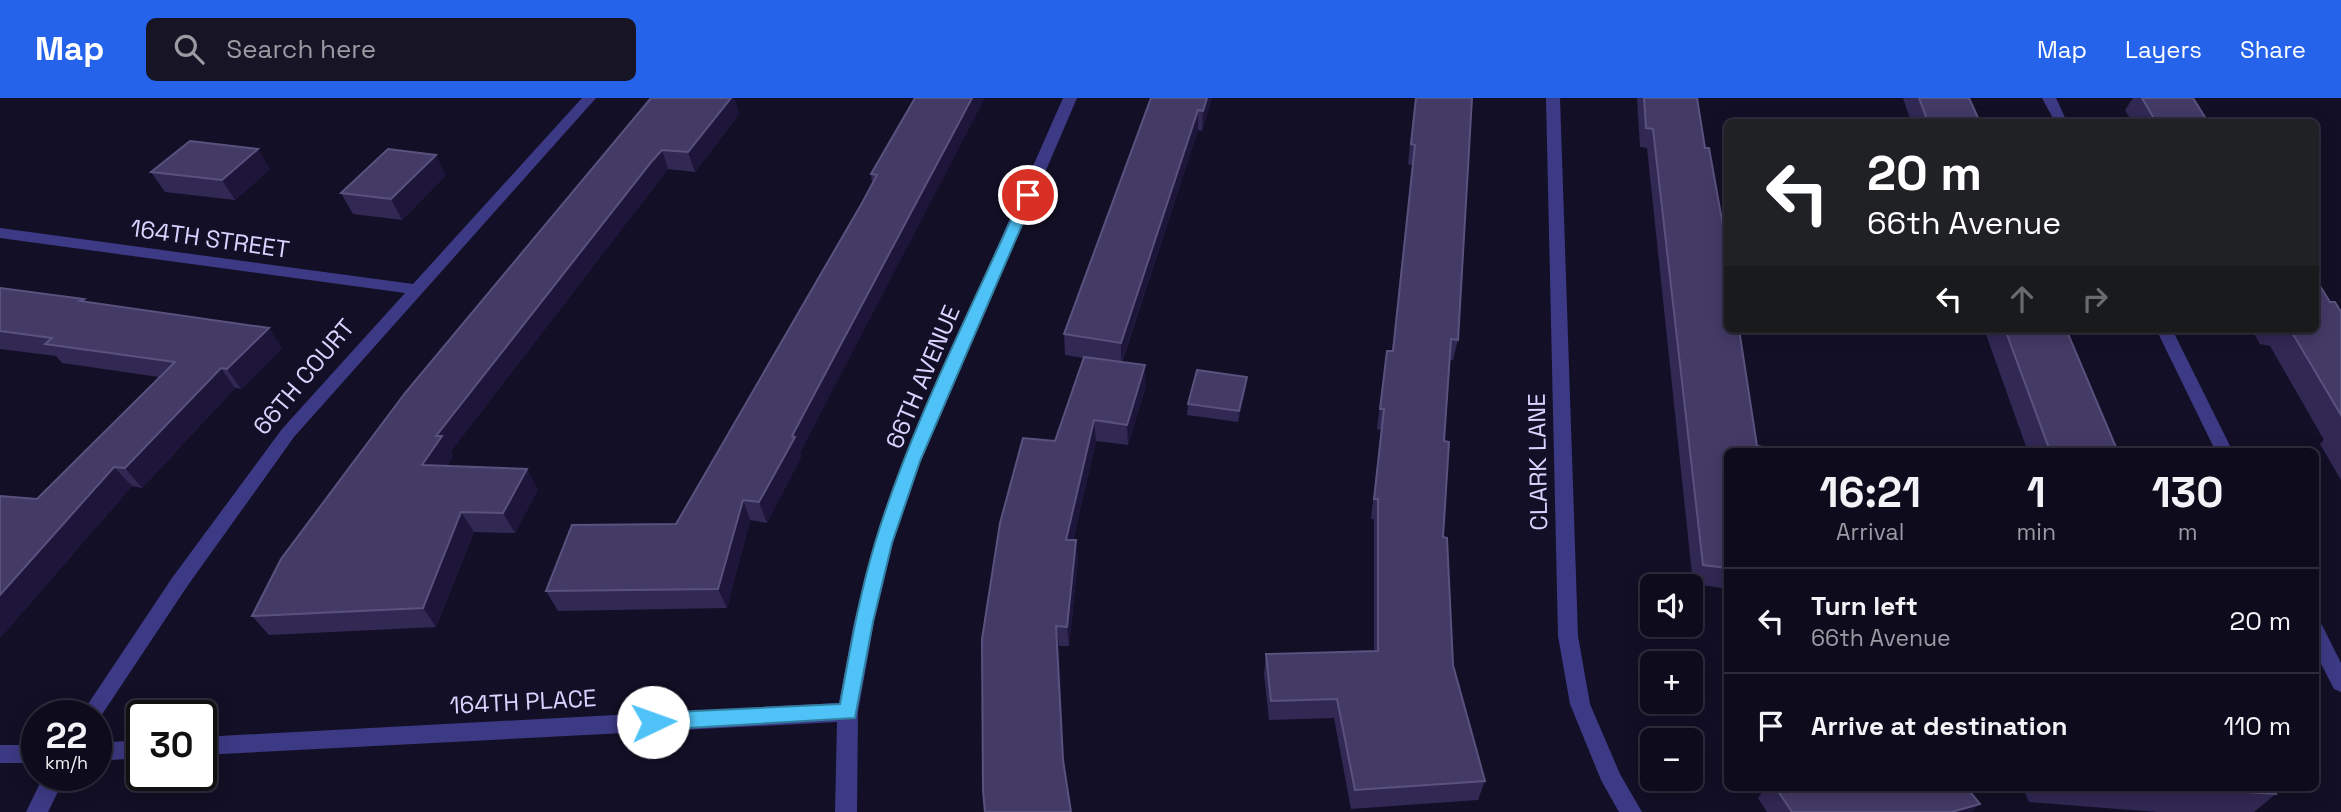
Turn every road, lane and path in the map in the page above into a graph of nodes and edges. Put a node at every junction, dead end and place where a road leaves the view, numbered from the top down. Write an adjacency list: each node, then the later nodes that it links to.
1 (589, 98): 7 (street, 66TH COURT)
2 (1070, 98): 13 (street, 66TH AVENUE)
3 (1553, 98): 20 (street, CLARK LANE)
4 (2049, 98): 5 (street)
5 (2060, 119)
6 (0, 233): 7 (street, 164TH STREET)
7 (415, 289): 12 (street, 66TH COURT)
8 (2166, 333): 9 (street)
9 (2223, 448)
10 (2319, 639): 11 (street)
11 (2341, 683)
12 (101, 700)
13 (848, 712): 14 (street, 164TH PLACE); 19 (street, 66TH AVENUE)
14 (217, 745)
15 (0, 754): 16 (street)
16 (21, 754)
17 (47, 791): 18 (street)
18 (37, 812)
19 (846, 812)
20 (1631, 812)

